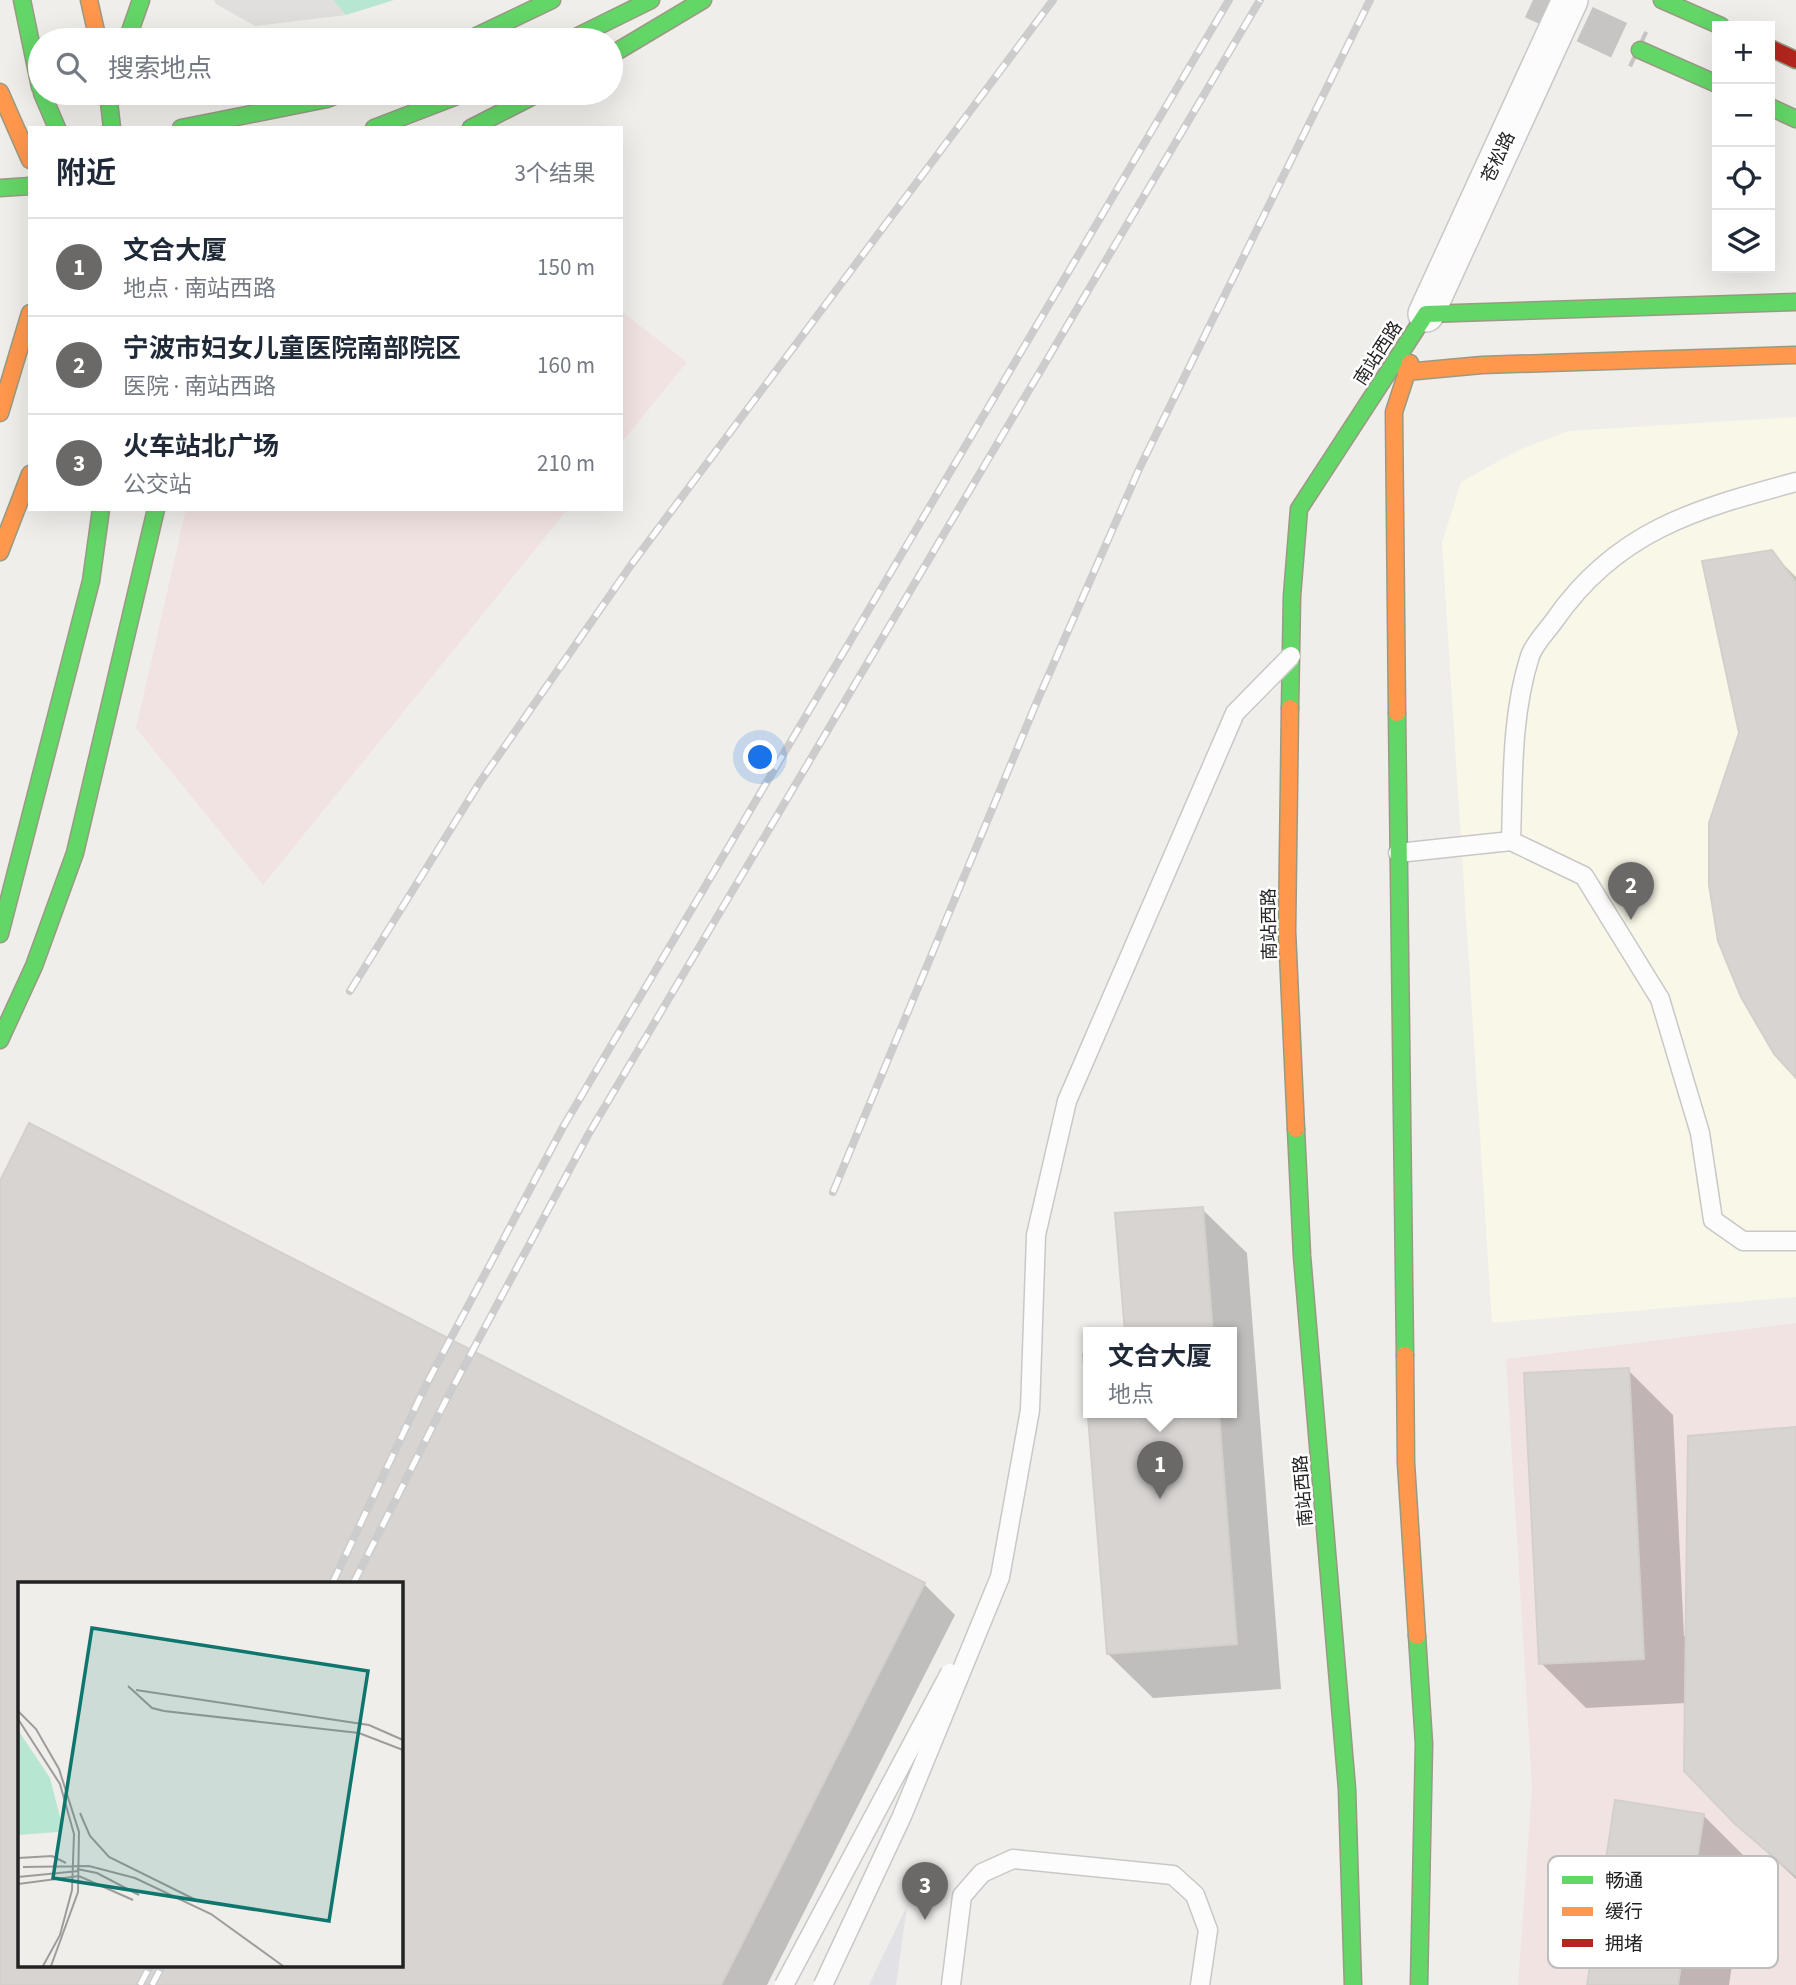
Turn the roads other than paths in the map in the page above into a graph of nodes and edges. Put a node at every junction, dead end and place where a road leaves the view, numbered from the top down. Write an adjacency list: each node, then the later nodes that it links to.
1 (22, 0): 14 (main road)
2 (89, 0): 10 (main road)
3 (141, 0): 11 (main road)
4 (552, 0): 12 (main road)
5 (651, 0): 13 (main road)
6 (703, 0): 15 (main road)
7 (1570, 0): 39 (street, 苍松路)
8 (1662, 0): 9 (main road)
9 (1712, 22)
10 (95, 28)
11 (131, 28)
12 (493, 28)
13 (594, 28)
14 (28, 29)
15 (623, 48)
16 (1640, 50): 19 (main road)
17 (1775, 50): 18 (main road)
18 (1796, 60)
19 (1712, 82)
20 (0, 92): 35 (main road)
21 (47, 105): 29 (main road)
22 (105, 105): 30 (main road)
23 (110, 105): 31 (main road, bridge)
24 (297, 105): 32 (main road)
25 (434, 105): 33 (main road)
26 (516, 105): 34 (main road)
27 (1775, 109): 28 (main road)
28 (1796, 119)
29 (56, 126)
30 (99, 126)
31 (112, 126)
32 (191, 126)
33 (379, 126)
34 (475, 126)
35 (25, 153)
36 (28, 186): 37 (main road)
37 (0, 188)
38 (1796, 302): 39 (main road)
39 (1426, 314): 42 (main road, 南站西路); 49 (main road, 南站西路)
40 (28, 320): 43 (main road)
41 (1796, 355): 42 (main road)
42 (1406, 373): 51 (main road, 南站西路)
43 (0, 413)
44 (28, 479): 48 (main road)
45 (1796, 482): 50 (lane)
46 (101, 511): 52 (main road)
47 (156, 511): 55 (main road)
48 (0, 552)
49 (1291, 656): 57 (lane, bridge); 62 (main road, 南站西路)
50 (1511, 841): 51 (lane); 56 (lane)
51 (1398, 853): 63 (main road, 南站西路)
52 (19, 862): 53 (lane); 54 (main road)
53 (0, 896)
54 (0, 934)
55 (0, 1041)
56 (1796, 1241)
57 (1000, 1577): 58 (lane, bridge); 59 (lane, bridge)
58 (784, 1985)
59 (823, 1985)
60 (951, 1985): 61 (lane)
61 (1200, 1985)
62 (1353, 1985)
63 (1419, 1985)

